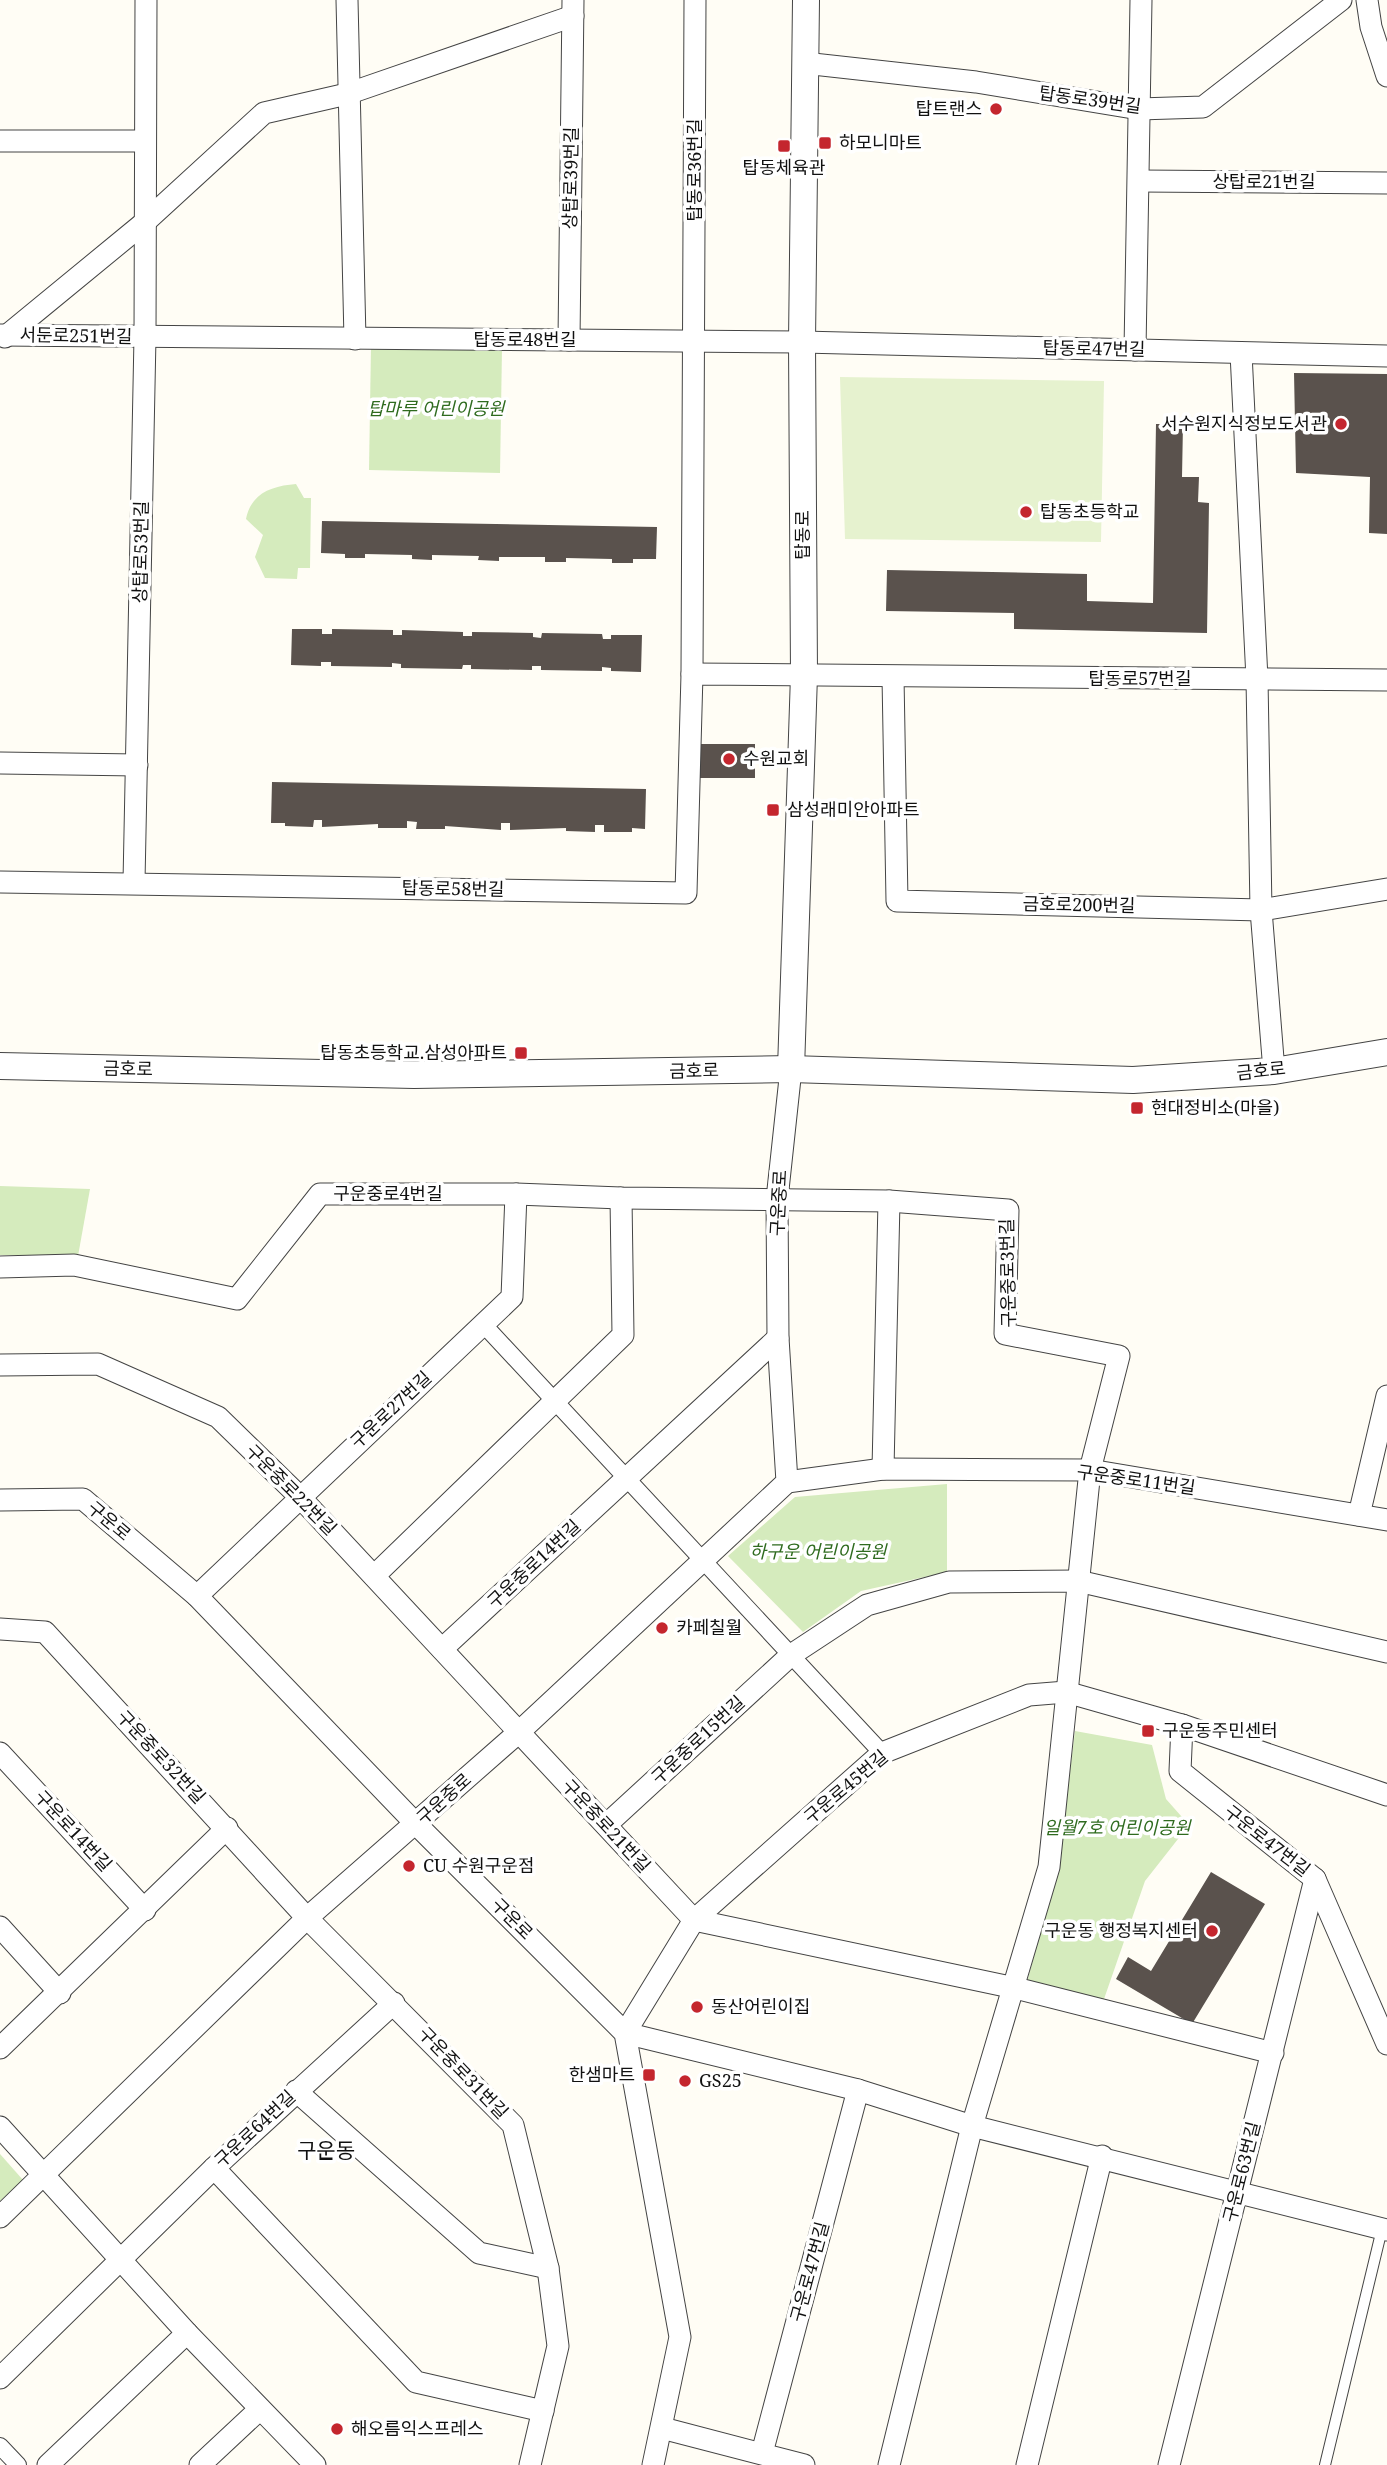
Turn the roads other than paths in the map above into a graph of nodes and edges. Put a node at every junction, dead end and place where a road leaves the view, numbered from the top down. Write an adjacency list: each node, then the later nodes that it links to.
1 (146, 0): 14 (street, 상탑로53번길)
2 (346, 0): 11 (street)
3 (695, 0): 22 (street, 탑동로36번길)
4 (806, 0): 9 (street, 탑동로)
5 (1141, 0): 12 (street)
6 (1341, 0): 12 (street, 탑동로39번길)
7 (1367, 0): 10 (street)
8 (573, 8): 11 (street, 상탑로39번길); 21 (street, 상탑로39번길)
9 (804, 63): 12 (street, 탑동로39번길); 23 (street, 탑동로)
10 (1387, 76)
11 (347, 94): 17 (street); 20 (street)
12 (1139, 109): 15 (street)
13 (0, 141): 14 (street)
14 (145, 141): 17 (street, 상탑로53번길)
15 (1140, 181): 16 (street, 상탑로21번길); 24 (street)
16 (1387, 183)
17 (145, 222): 18 (street); 19 (street, 상탑로53번길)
18 (2, 337): 19 (street, 서둔로251번길)
19 (145, 337): 20 (street, 탑동로48번길); 33 (street, 상탑로53번길)
20 (355, 339): 21 (street, 탑동로48번길)
21 (569, 340): 22 (street, 탑동로48번길)
22 (696, 341): 23 (street, 탑동로48번길); 27 (street, 탑동로58번길)
23 (802, 342): 24 (street, 탑동로47번길); 28 (street, 탑동로)
24 (1135, 350): 25 (street, 탑동로47번길)
25 (1241, 353): 26 (street, 탑동로47번길); 30 (street)
26 (1387, 356)
27 (692, 674): 28 (street); 35 (street, 탑동로58번길)
28 (804, 675): 29 (street, 탑동로57번길); 40 (street, 탑동로)
29 (893, 677): 30 (street, 탑동로57번길); 37 (street, 금호로200번길)
30 (1257, 680): 31 (street, 탑동로57번길); 37 (street)
31 (1387, 680)
32 (0, 763): 33 (street)
33 (137, 765): 35 (street, 상탑로53번길)
34 (0, 882): 35 (street, 탑동로58번길)
35 (135, 883)
36 (1387, 889): 37 (street, 금호로200번길)
37 (1261, 910): 41 (street)
38 (1387, 1052): 41 (street, 금호로)
39 (0, 1066): 40 (street, 금호로)
40 (791, 1069): 41 (street, 금호로); 44 (street, 구운중로)
41 (1274, 1071)
42 (516, 1194): 43 (street, 구운중로4번길); 46 (street, 구운중로4번길); 47 (street, 구운로27번길)
43 (621, 1198): 44 (street, 구운중로4번길); 51 (street)
44 (777, 1199): 45 (street, 구운중로3번길); 48 (street, 구운중로)
45 (889, 1201): 52 (street); 53 (street, 구운중로3번길)
46 (0, 1267)
47 (484, 1325): 51 (street); 56 (street, 구운로27번길)
48 (778, 1338): 54 (street); 55 (street, 구운중로)
49 (0, 1365): 56 (street, 구운중로22번길)
50 (1387, 1397): 58 (street)
51 (555, 1401): 54 (street); 61 (street)
52 (883, 1469): 53 (street, 구운중로11번길); 55 (street, 구운중로11번길)
53 (1090, 1470): 58 (street, 구운중로11번길); 62 (street)
54 (626, 1478): 60 (street); 65 (street, 구운중로14번길)
55 (787, 1482): 60 (street, 구운중로)
56 (299, 1496): 61 (street, 구운중로22번길); 63 (street, 구운로27번길)
57 (0, 1500): 63 (street, 구운로)
58 (1359, 1515): 59 (street, 구운중로11번길)
59 (1387, 1520)
60 (703, 1560): 67 (street); 70 (street, 구운중로)
61 (374, 1576): 65 (street, 구운중로22번길)
62 (1078, 1581): 66 (street); 67 (street); 68 (street)
63 (197, 1596): 74 (street, 구운로)
64 (0, 1629): 76 (street, 구운중로32번길)
65 (442, 1649): 70 (street, 구운중로22번길)
66 (1387, 1652)
67 (791, 1655): 72 (street); 75 (street, 구운중로15번길)
68 (1066, 1692): 69 (street, 구운로45번길); 72 (street, 구운로45번길); 82 (street)
69 (1182, 1725): 73 (street, 구운로45번길); 77 (street, 구운로47번길)
70 (519, 1732): 74 (street, 구운중로); 75 (street, 구운중로21번길)
71 (0, 1753): 78 (street, 구운로14번길)
72 (882, 1753): 80 (street, 구운로45번길)
73 (1387, 1795)
74 (416, 1824): 79 (street, 구운중로); 85 (street, 구운로)
75 (606, 1825): 80 (street, 구운중로21번길)
76 (227, 1828): 78 (street); 79 (street, 구운중로32번길)
77 (1315, 1879): 86 (street, 구운로47번길); 88 (street, 구운로63번길)
78 (145, 1910): 83 (street)
79 (307, 1918): 84 (street, 구운중로31번길); 95 (street, 구운중로)
80 (694, 1920): 82 (street); 85 (street, 구운로45번길)
81 (0, 1927): 83 (street)
82 (1015, 1989): 88 (street); 91 (street)
83 (60, 1993): 87 (street)
84 (394, 2003): 90 (street, 구운로64번길); 100 (street, 구운중로31번길)
85 (625, 2033): 89 (street); 105 (street)
86 (1387, 2044)
87 (0, 2049)
88 (1273, 2053): 96 (street, 구운로63번길)
89 (858, 2090): 91 (street); 107 (street, 구운로47번길)
90 (296, 2091): 94 (street, 구운로64번길); 100 (street)
91 (972, 2126): 93 (street); 115 (street)
92 (0, 2127): 95 (street)
93 (1102, 2156): 96 (street); 116 (street)
94 (214, 2168): 99 (street, 구운로64번길); 104 (street)
95 (44, 2177): 97 (street, 구운중로); 99 (street)
96 (1236, 2194): 98 (street); 117 (street, 구운로63번길)
97 (0, 2217)
98 (1384, 2229): 118 (lane)
99 (121, 2260): 101 (street); 102 (street, 구운로64번길)
100 (548, 2268): 104 (street, 구운중로31번길)
101 (187, 2333): 103 (street); 109 (street)
102 (0, 2378)
103 (260, 2409): 110 (street); 111 (street)
104 (543, 2411): 112 (street, 구운중로31번길)
105 (662, 2428): 107 (street); 113 (street)
106 (0, 2446): 108 (street)
107 (762, 2453): 114 (street)
108 (18, 2465)
109 (48, 2465)
110 (200, 2465)
111 (315, 2465)
112 (530, 2465)
113 (653, 2465)
114 (804, 2465)
115 (889, 2465)
116 (1027, 2465)
117 (1169, 2465)
118 (1325, 2465)

